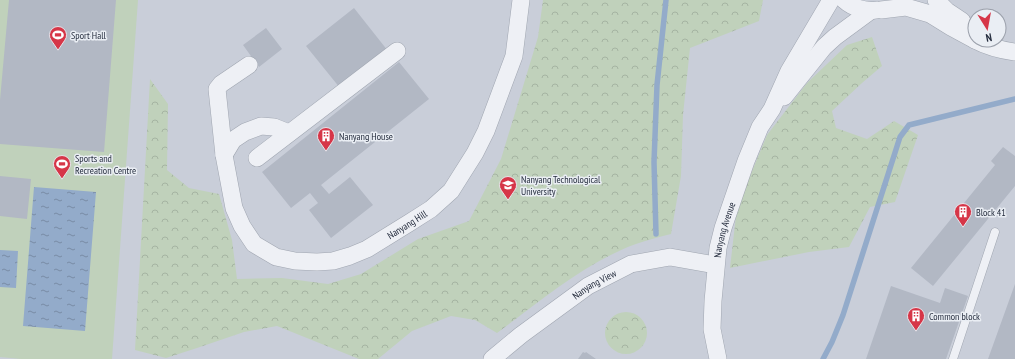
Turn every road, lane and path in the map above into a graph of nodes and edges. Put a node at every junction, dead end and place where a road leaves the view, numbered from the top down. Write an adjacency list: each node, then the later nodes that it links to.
1 (521, 0): 15 (street, Nanyang Hill)
2 (830, 0): 13 (street, Nanyang Avenue)
3 (844, 0): 6 (street)
4 (895, 0): 6 (street, Nanyang Avenue)
5 (936, 0): 7 (street)
6 (875, 11): 8 (street); 13 (street, Nanyang Avenue)
7 (967, 23)
8 (967, 36)
9 (993, 48): 11 (street)
10 (397, 51): 14 (street)
11 (1015, 51)
12 (249, 65): 15 (street, Nanyang Hill)
13 (772, 109): 18 (street, Nanyang Avenue)
14 (289, 133): 15 (street); 16 (street)
15 (224, 155)
16 (257, 158)
17 (995, 232): 21 (lane)
18 (715, 265): 19 (street, Nanyang Avenue); 20 (street, Nanyang View)
19 (716, 357)
20 (492, 359)
21 (953, 359)

